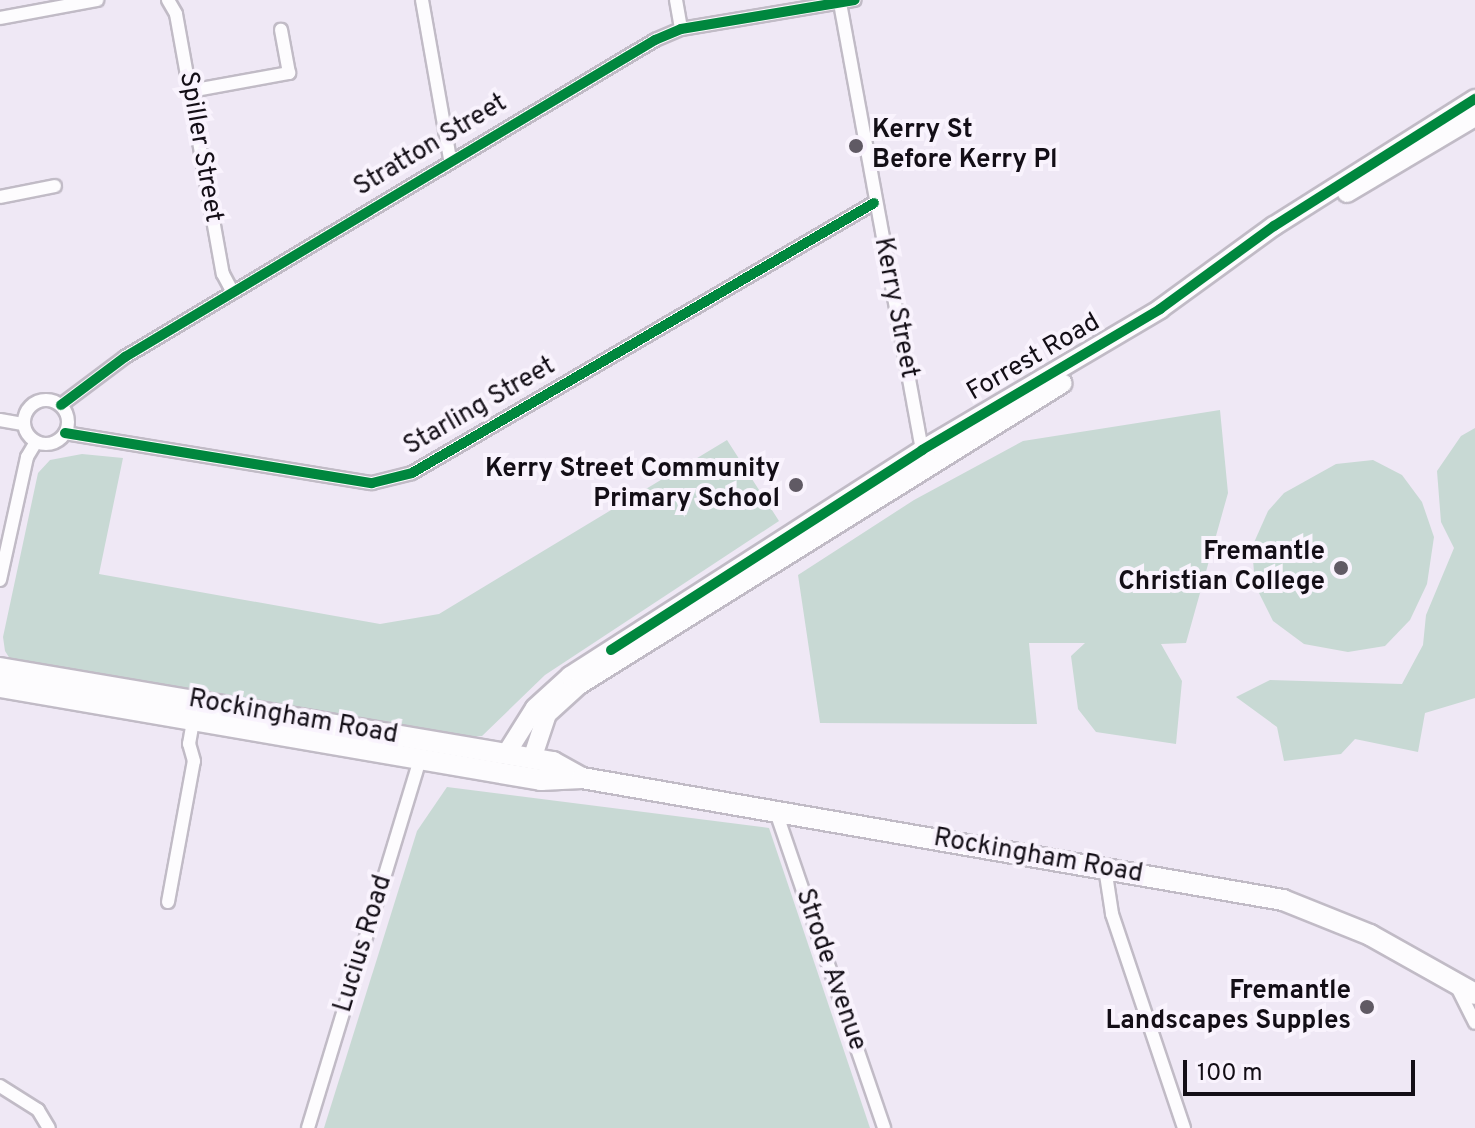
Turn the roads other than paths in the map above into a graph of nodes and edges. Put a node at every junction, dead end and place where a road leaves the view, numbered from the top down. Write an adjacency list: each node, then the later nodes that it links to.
1 (97, 0): 7 (street)
2 (168, 0): 10 (street, Spiller Street)
3 (422, 0): 13 (street)
4 (676, 0): 8 (street)
5 (855, 0): 6 (street, Stratton Street)
6 (840, 3): 8 (street, Stratton Street); 16 (street, Kerry Street)
7 (0, 18)
8 (681, 29): 13 (street, Stratton Street)
9 (281, 30): 10 (street)
10 (190, 91): 17 (street, Spiller Street)
11 (1475, 99): 23 (main road, Forrest Road)
12 (1475, 117): 24 (main road, Forrest Road)
13 (450, 158): 17 (street, Stratton Street)
14 (55, 186): 15 (street)
15 (0, 197)
16 (874, 203): 21 (street, Starling Street); 23 (street, Kerry Street)
17 (233, 293): 18 (street, Stratton Street)
18 (61, 405): 20 (street); 21 (street)
19 (0, 420): 20 (street)
20 (23, 424): 22 (street)
21 (65, 433): 22 (street)
22 (36, 442): 25 (street)
23 (922, 450): 24 (street, Kerry Street); 29 (main road, Forrest Road)
24 (926, 471): 31 (main road, Forrest Road)
25 (0, 580)
26 (0, 668): 29 (main road, Rockingham Road)
27 (0, 687): 28 (main road, Rockingham Road)
28 (193, 722): 30 (main road, Rockingham Road); 35 (street)
29 (506, 754): 31 (main road, Rockingham Road)
30 (420, 759): 32 (main road, Rockingham Road); 41 (street, Lucius Road)
31 (532, 759): 32 (main road, Rockingham Road)
32 (582, 778): 33 (main road, Rockingham Road)
33 (776, 812): 34 (main road, Rockingham Road); 42 (street, Strode Avenue)
34 (1105, 868): 36 (main road, Rockingham Road); 43 (street)
35 (168, 902)
36 (1455, 982): 37 (main road, Rockingham Road); 38 (street)
37 (1475, 994)
38 (1475, 1023)
39 (0, 1086): 40 (street)
40 (49, 1128)
41 (308, 1128)
42 (884, 1128)
43 (1184, 1128)

